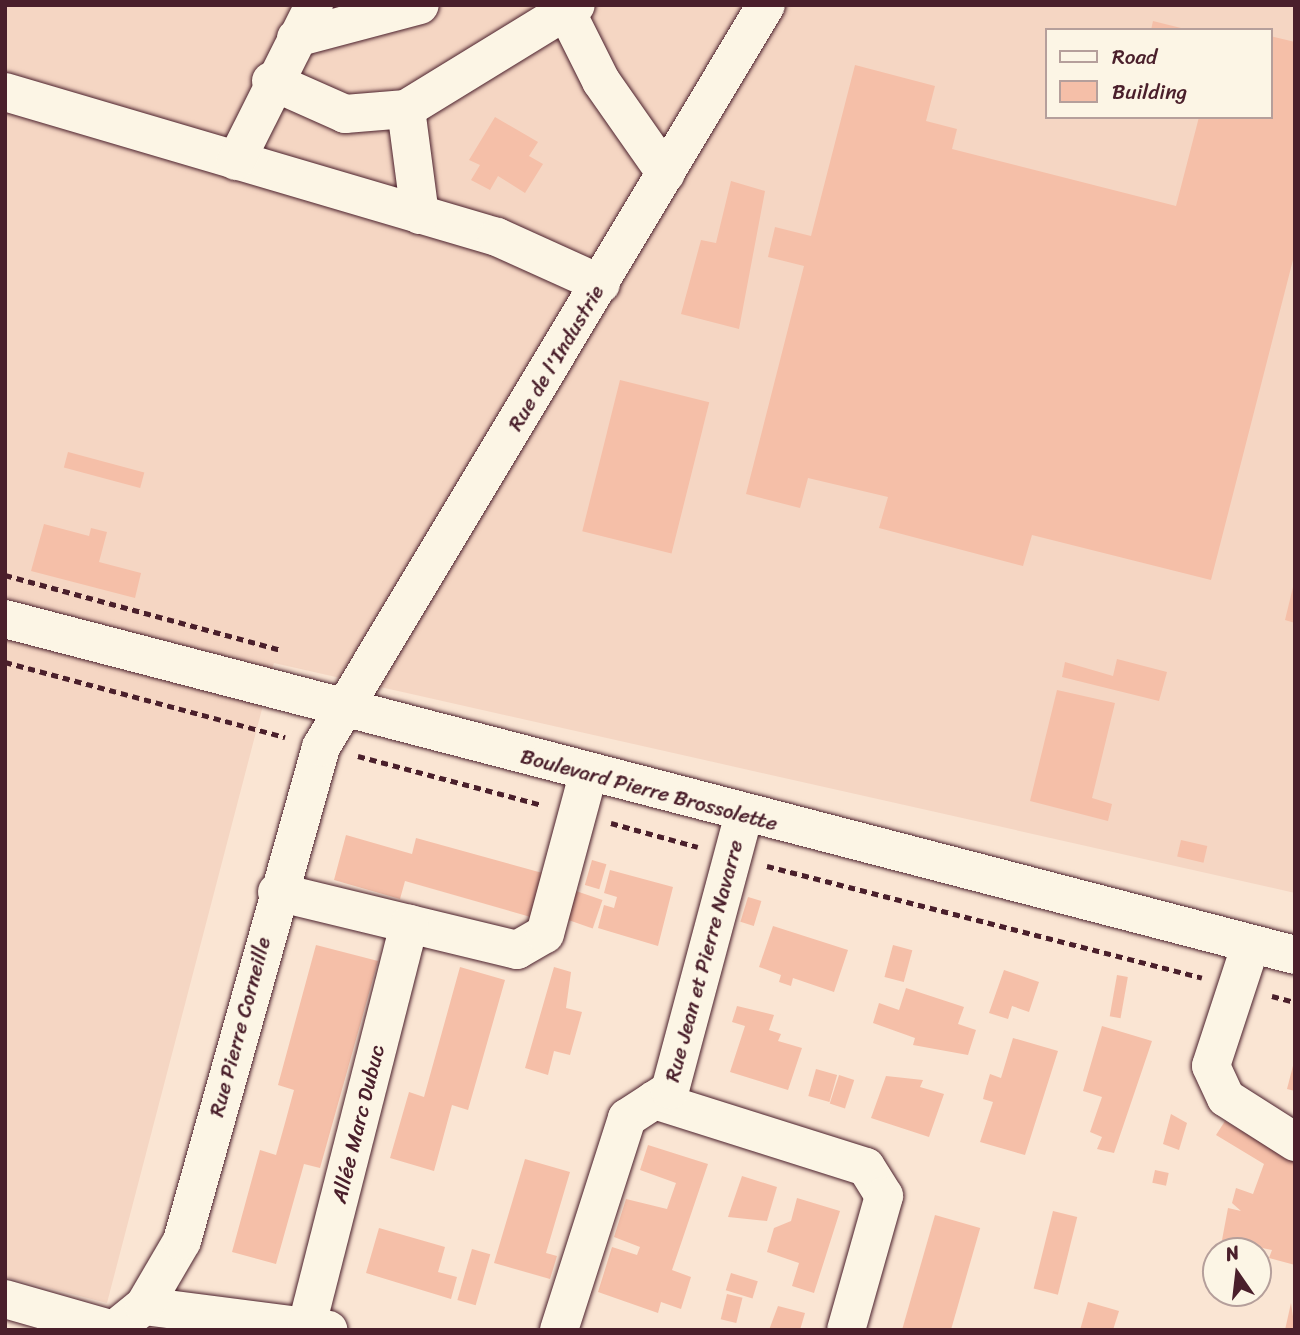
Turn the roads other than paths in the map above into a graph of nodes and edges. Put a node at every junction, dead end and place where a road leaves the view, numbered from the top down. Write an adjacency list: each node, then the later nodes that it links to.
1 (420, 5): 4 (street)
2 (766, 5): 9 (street, Rue de l'Industrie)
3 (572, 9): 7 (street); 9 (street)
4 (305, 21): 5 (street)
5 (271, 81): 7 (street); 8 (street)
6 (5, 92): 8 (street)
7 (406, 109): 10 (street)
8 (236, 161): 10 (street)
9 (666, 174): 11 (street, Rue de l'Industrie)
10 (420, 215): 11 (street)
11 (601, 284): 13 (street, Rue de l'Industrie)
12 (5, 619): 13 (street, Boulevard Pierre Brossolette)
13 (341, 708): 14 (street, Boulevard Pierre Brossolette); 16 (street, Rue Pierre Corneille)
14 (588, 775): 15 (street, Boulevard Pierre Brossolette); 17 (street)
15 (744, 814): 18 (street, Boulevard Pierre Brossolette); 20 (street, Rue Jean et Pierre Navarre)
16 (278, 892): 17 (street); 23 (street, Rue Pierre Corneille)
17 (410, 924): 24 (street, Allée Marc Dubuc)
18 (1251, 944): 19 (street, Boulevard Pierre Brossolette); 21 (street)
19 (1295, 955)
20 (654, 1100): 26 (street, Rue Jean et Pierre Navarre); 27 (street, Rue Jean et Pierre Navarre)
21 (1295, 1142)
22 (5, 1298): 25 (street)
23 (145, 1306): 24 (street); 25 (street, Rue Pierre Corneille)
24 (318, 1327)
25 (114, 1330)
26 (559, 1330)
27 (846, 1330)

